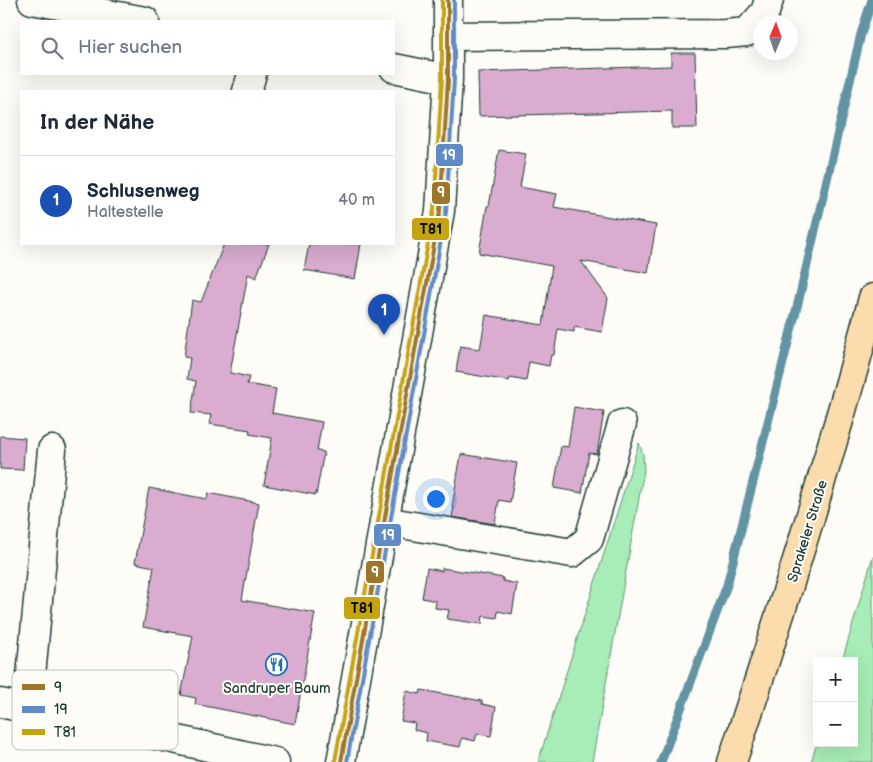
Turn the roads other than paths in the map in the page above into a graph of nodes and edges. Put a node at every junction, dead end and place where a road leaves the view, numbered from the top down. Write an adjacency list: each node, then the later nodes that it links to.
1 (32, 0): 4 (street)
2 (448, 0): 5 (street)
3 (769, 0): 5 (street)
4 (140, 20)
5 (448, 36): 8 (street)
6 (395, 68): 8 (street)
7 (252, 75): 9 (street)
8 (448, 79): 13 (street)
9 (247, 90)
10 (873, 298): 18 (main road, Sprakeler Straße)
11 (622, 424): 13 (street)
12 (52, 450): 14 (street)
13 (384, 521): 17 (street)
14 (32, 670)
15 (178, 741): 16 (street)
16 (275, 762)
17 (341, 762)
18 (732, 762)

